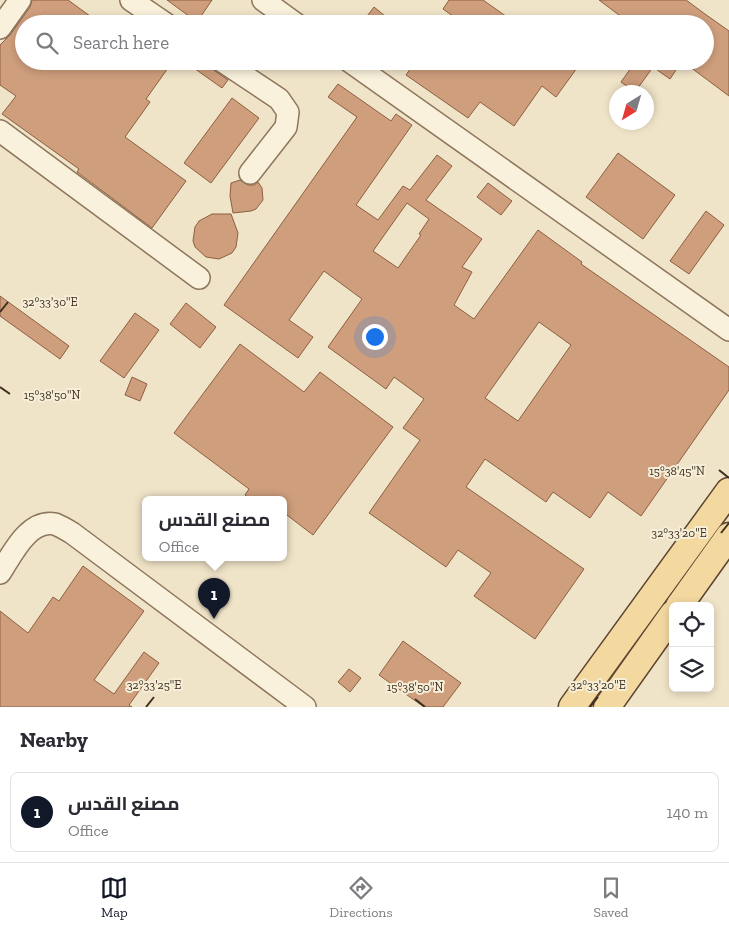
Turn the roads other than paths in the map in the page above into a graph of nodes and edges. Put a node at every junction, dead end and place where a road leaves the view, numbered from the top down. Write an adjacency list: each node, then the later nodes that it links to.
1 (20, 0): 6 (lane)
2 (131, 0): 4 (lane)
3 (263, 0): 5 (lane)
4 (153, 15)
5 (284, 15)
6 (0, 28)
7 (236, 70): 10 (lane)
8 (362, 70): 12 (lane)
9 (0, 130): 11 (lane)
10 (250, 173)
11 (199, 278)
12 (729, 330)
13 (729, 491): 19 (main road)
14 (729, 536): 16 (main road)
15 (0, 573): 18 (lane)
16 (682, 602)
17 (669, 620): 20 (main road)
18 (305, 707)
19 (572, 707)
20 (607, 707)

